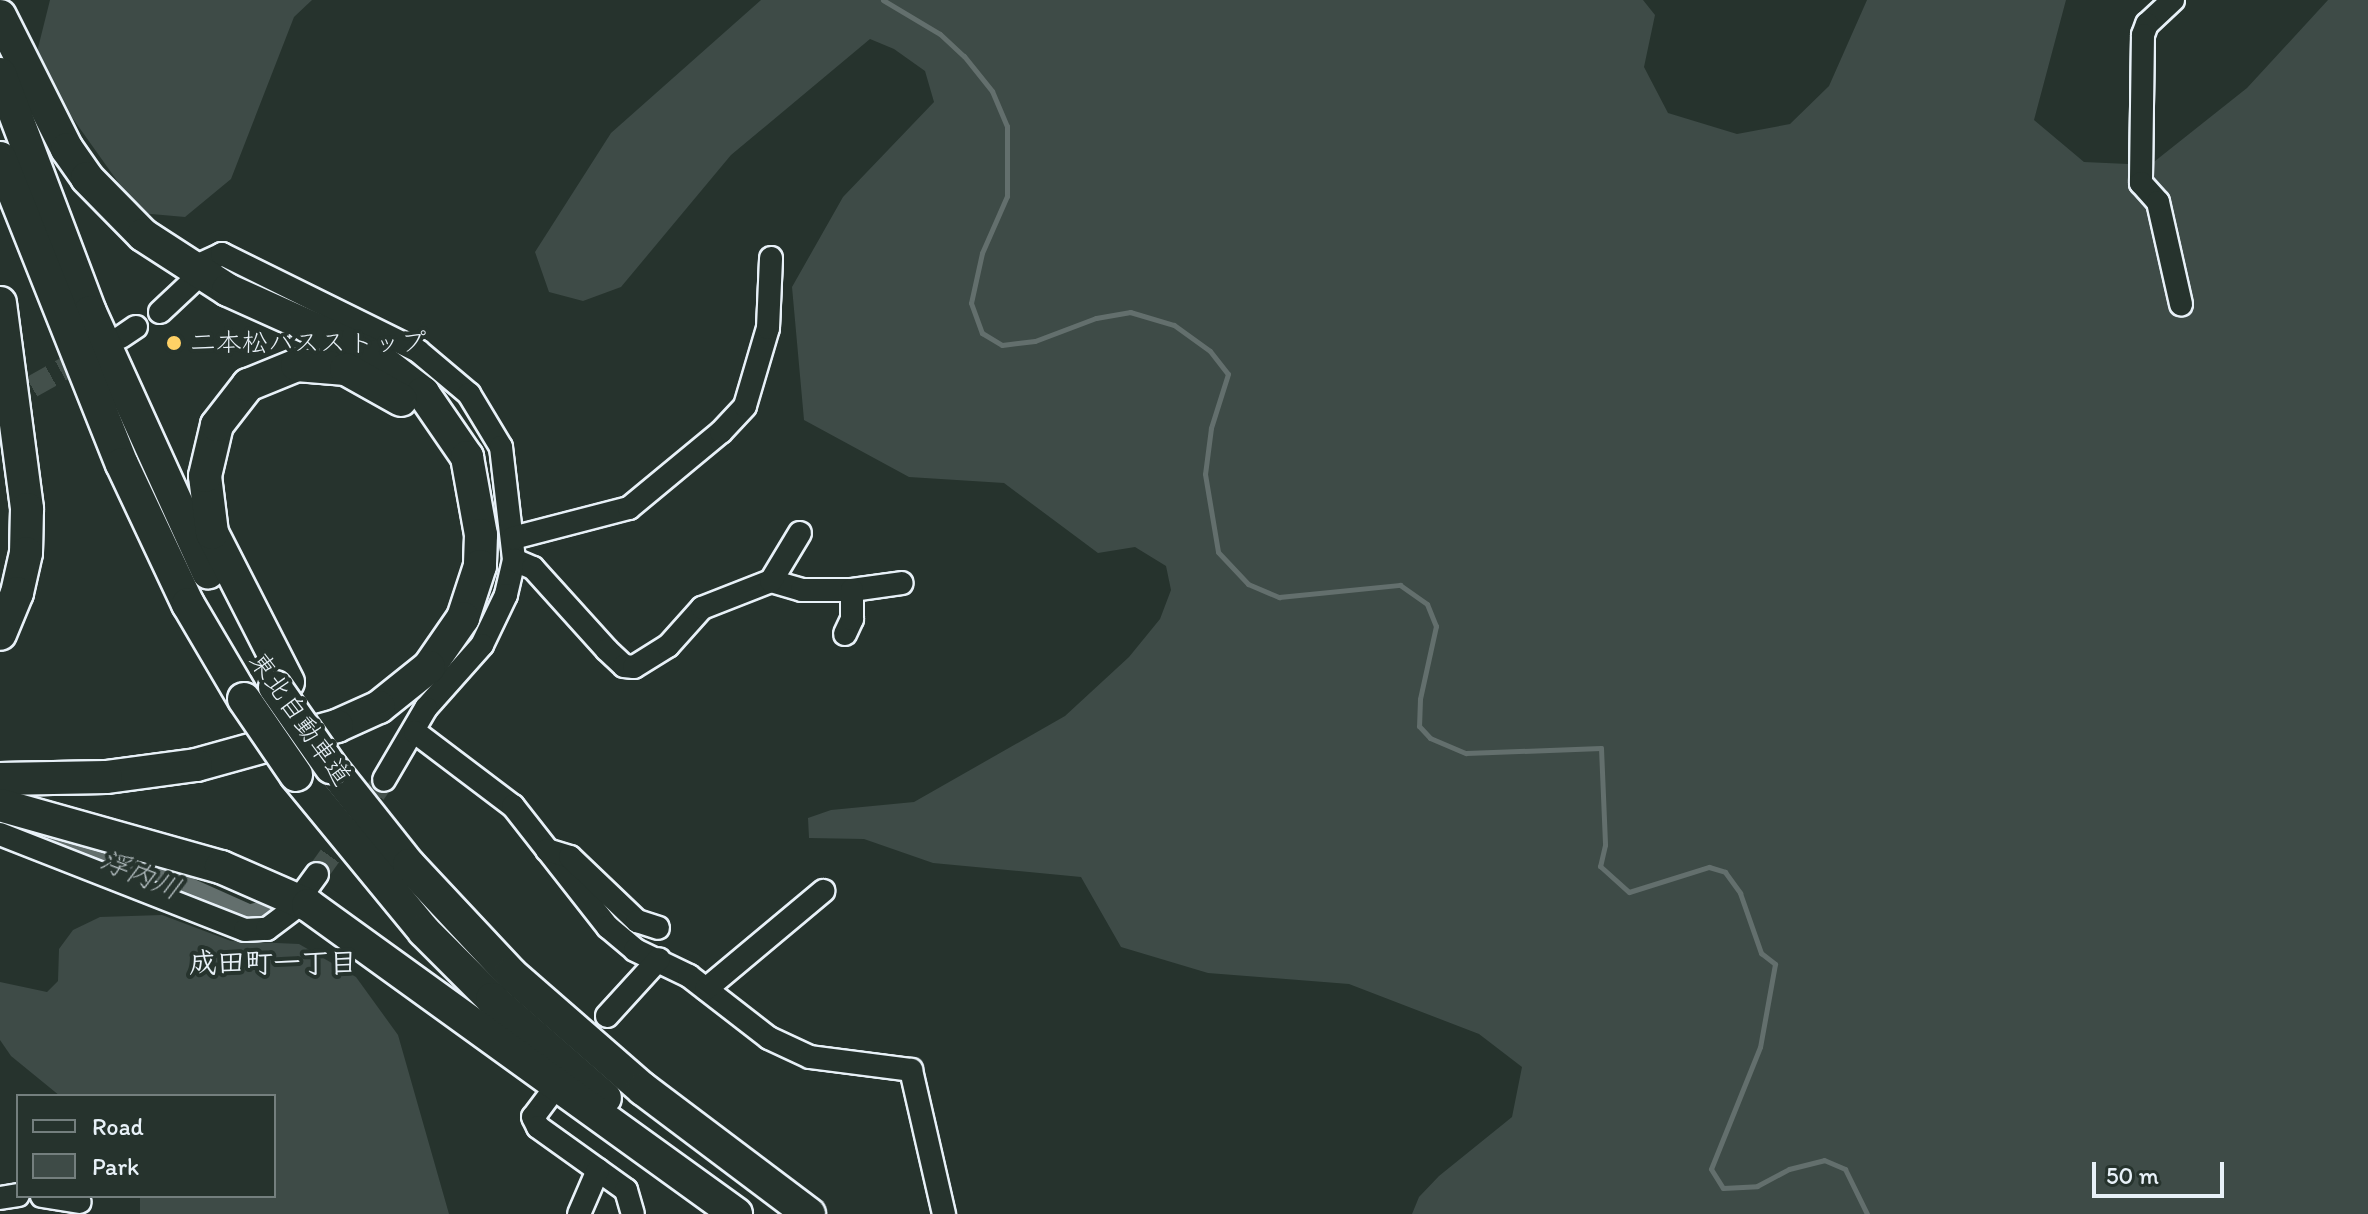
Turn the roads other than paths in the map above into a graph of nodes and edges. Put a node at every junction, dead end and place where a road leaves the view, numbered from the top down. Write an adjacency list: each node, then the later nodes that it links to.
1 (2173, 0): 9 (street)
2 (0, 16): 21 (highway)
3 (0, 74): 18 (highway, 東北自動車道)
4 (0, 158): 39 (highway, 東北自動車道, bridge)
5 (771, 258): 12 (street)
6 (203, 263): 12 (street)
7 (191, 283): 10 (street)
8 (0, 303): 16 (highway)
9 (2181, 304)
10 (160, 312)
11 (800, 533): 13 (street)
12 (513, 549): 13 (street); 19 (street)
13 (771, 581): 15 (street)
14 (902, 583): 15 (street)
15 (852, 590): 17 (street)
16 (0, 634)
17 (845, 634)
18 (281, 684): 20 (highway); 40 (highway, 東北自動車道, bridge)
19 (415, 732): 22 (street); 25 (street)
20 (0, 759)
21 (0, 779)
22 (384, 780)
23 (0, 805): 38 (highway)
24 (0, 834): 27 (street)
25 (546, 850): 28 (street); 29 (street)
26 (823, 891): 30 (street)
27 (291, 911)
28 (658, 928)
29 (659, 959): 30 (street); 31 (street)
30 (706, 989): 41 (street)
31 (607, 1016)
32 (549, 1096): 33 (street)
33 (598, 1170): 36 (street); 37 (street)
34 (55, 1198): 35 (street)
35 (80, 1202)
36 (579, 1214)
37 (633, 1214)
38 (736, 1214)
39 (757, 1214)
40 (809, 1214)
41 (944, 1214)

